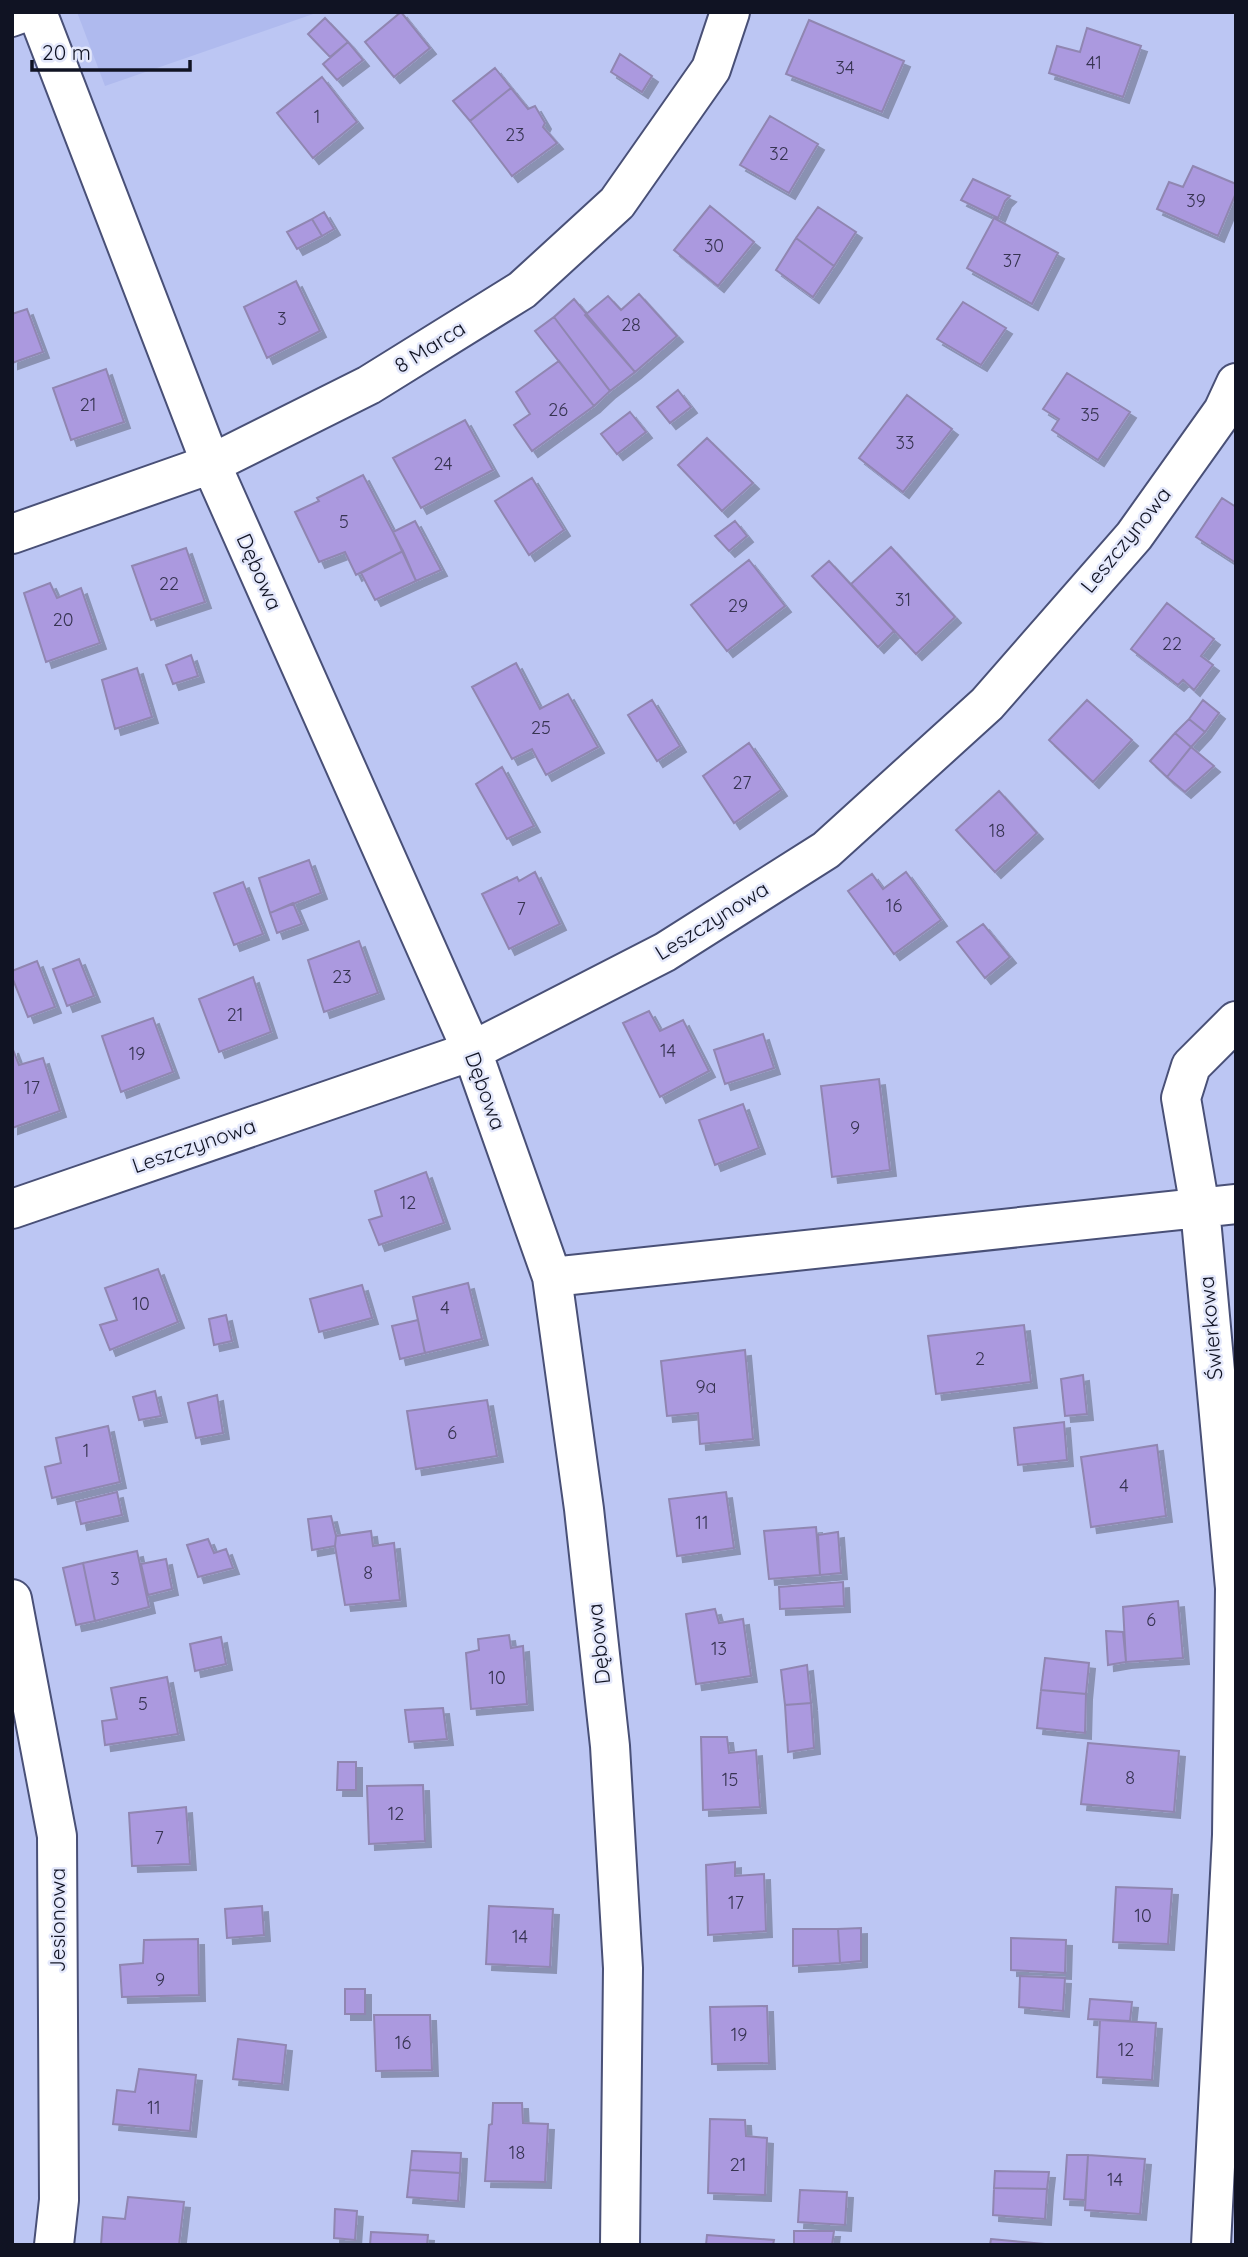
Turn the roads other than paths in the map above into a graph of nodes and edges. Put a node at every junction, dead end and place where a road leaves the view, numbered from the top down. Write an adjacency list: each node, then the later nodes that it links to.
1 (730, 12): 5 (street, 8 Marca)
2 (37, 13): 3 (lane); 5 (street, Dębowa)
3 (12, 22)
4 (1236, 383): 8 (street, Leszczynowa)
5 (211, 464): 6 (street, 8 Marca); 8 (street, Dębowa)
6 (12, 534)
7 (1236, 1021): 9 (street, Świerkowa)
8 (472, 1051): 10 (street, Leszczynowa); 11 (street, Dębowa)
9 (1218, 1206): 11 (street); 15 (street, Świerkowa)
10 (12, 1209)
11 (552, 1277): 14 (street, Dębowa)
12 (12, 1599): 13 (street, Jesionowa)
13 (54, 2245)
14 (620, 2245)
15 (1211, 2245)

